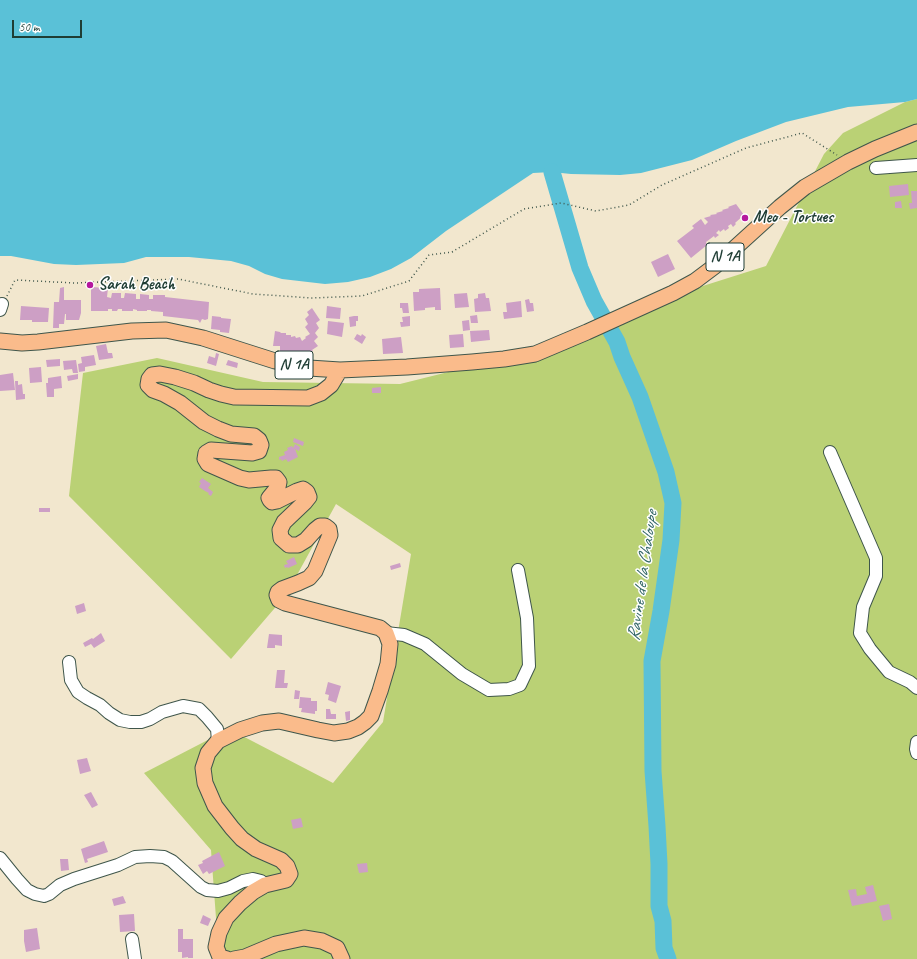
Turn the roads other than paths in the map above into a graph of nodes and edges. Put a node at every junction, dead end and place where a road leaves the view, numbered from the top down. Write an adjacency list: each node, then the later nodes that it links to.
1 (917, 132): 5 (main road, N 1A)
2 (917, 165): 3 (street)
3 (876, 168)
4 (0, 341): 5 (main road, N 1A)
5 (340, 370): 8 (main road)
6 (830, 452): 10 (street)
7 (518, 570): 8 (street)
8 (386, 633): 11 (main road)
9 (69, 662): 11 (street)
10 (917, 688)
11 (218, 741): 17 (main road)
12 (917, 742): 13 (street)
13 (917, 753)
14 (0, 858): 16 (street)
15 (0, 874): 16 (street)
16 (13, 875): 17 (street)
17 (265, 885): 20 (main road)
18 (132, 939): 19 (street)
19 (135, 959)
20 (228, 959)
21 (234, 959): 22 (main road)
22 (342, 959)

